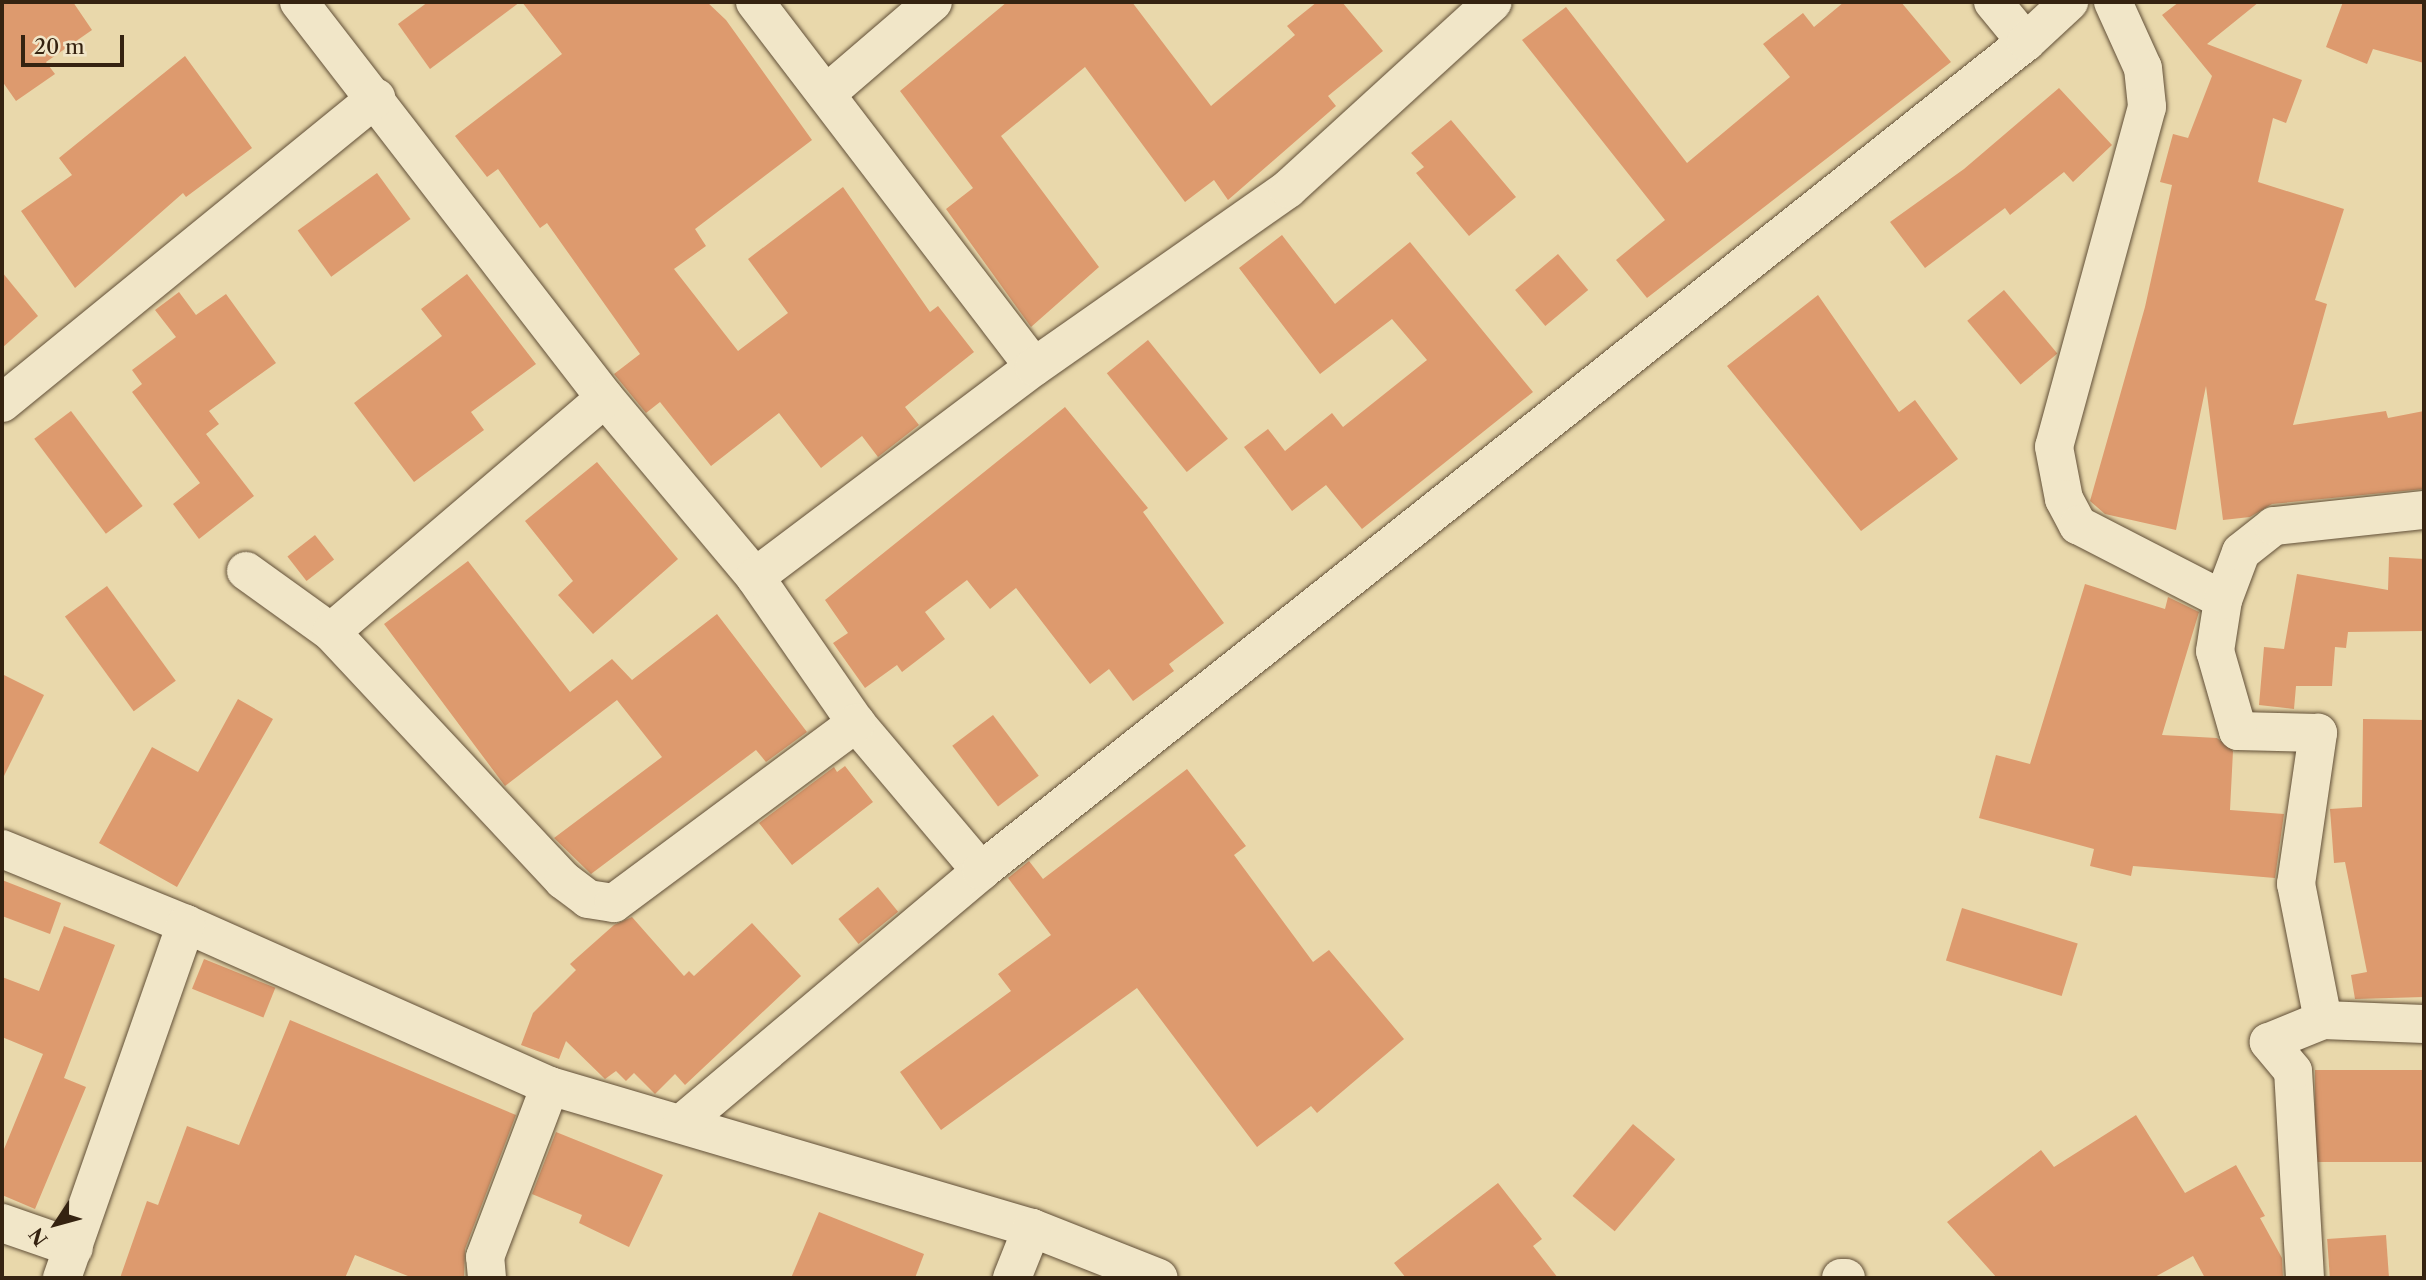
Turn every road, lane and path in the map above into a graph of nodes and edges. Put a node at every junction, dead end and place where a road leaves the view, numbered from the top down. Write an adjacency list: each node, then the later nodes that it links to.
1 (299, 2): 10 (street)
2 (755, 2): 9 (street)
3 (933, 2): 9 (street)
4 (1493, 2): 11 (street)
5 (1993, 2): 8 (street)
6 (2069, 2): 8 (street)
7 (2113, 2): 17 (street)
8 (2026, 42): 21 (street)
9 (826, 94): 11 (street)
10 (376, 98): 12 (street); 13 (street)
11 (1034, 367): 16 (street)
12 (605, 398): 16 (street); 18 (street)
13 (2, 403)
14 (2424, 510): 17 (street)
15 (246, 571): 18 (street)
16 (755, 577): 19 (street)
17 (2223, 600): 23 (street)
18 (331, 632): 19 (street)
19 (856, 723): 21 (street)
20 (2, 849): 22 (street)
21 (981, 871): 26 (street)
22 (186, 924): 25 (street); 29 (street)
23 (2323, 1020): 24 (street); 33 (street)
24 (2424, 1024)
25 (550, 1086): 26 (street); 30 (street)
26 (682, 1123): 28 (street)
27 (2, 1223): 29 (street)
28 (1032, 1228): 31 (street); 32 (street)
29 (68, 1263)
30 (487, 1278)
31 (1012, 1278)
32 (1159, 1278)
33 (2305, 1278)

